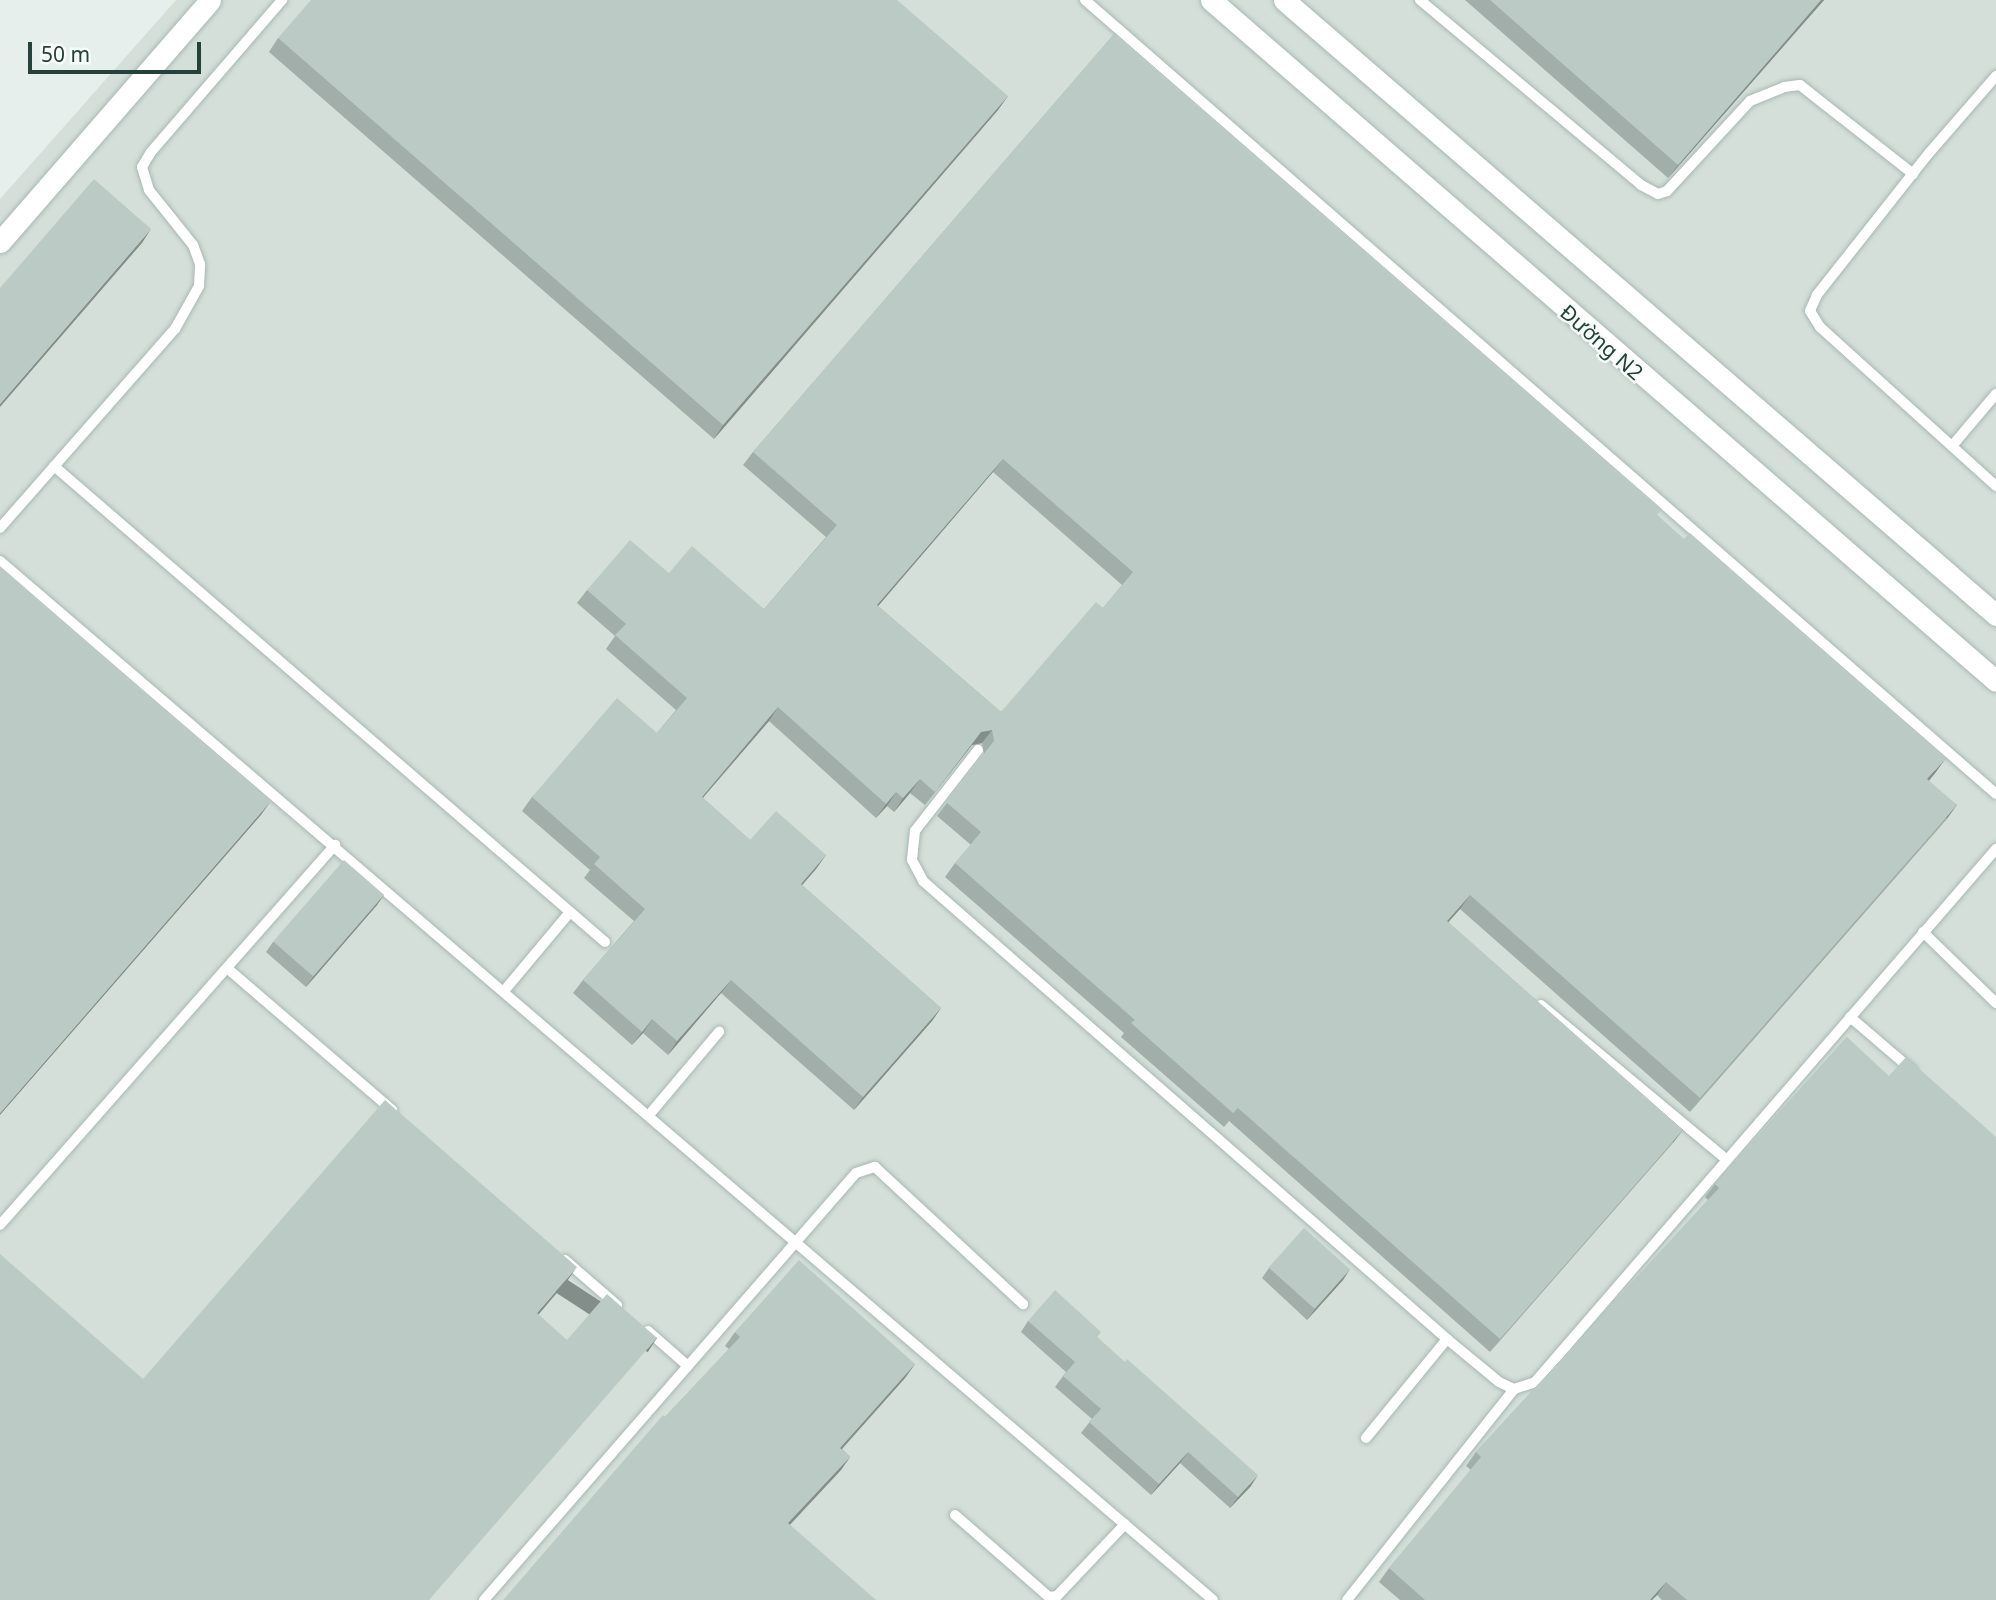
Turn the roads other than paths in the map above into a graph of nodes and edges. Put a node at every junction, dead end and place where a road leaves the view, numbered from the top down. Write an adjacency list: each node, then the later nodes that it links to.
1 (210, 0): 9 (street)
2 (282, 0): 12 (lane)
3 (1086, 0): 19 (lane)
4 (1210, 0): 17 (street, Đường N2)
5 (1283, 0): 16 (street)
6 (1420, 0): 8 (lane)
7 (1996, 76): 8 (lane)
8 (1913, 174): 11 (lane)
9 (0, 242)
10 (1996, 394): 11 (lane)
11 (1952, 446): 13 (lane)
12 (54, 466): 14 (lane); 22 (lane)
13 (1996, 486)
14 (0, 528)
15 (0, 561): 20 (lane)
16 (1996, 615)
17 (1996, 681)
18 (978, 750): 41 (lane)
19 (1996, 794)
20 (335, 845): 25 (lane); 26 (lane)
21 (1996, 849): 23 (lane)
22 (570, 912): 24 (lane); 26 (lane)
23 (1923, 932): 28 (lane); 29 (lane)
24 (605, 943)
25 (227, 968): 33 (lane); 35 (lane)
26 (504, 990): 32 (lane)
27 (1527, 993): 34 (lane)
28 (1996, 1003)
29 (1850, 1017): 31 (lane); 34 (lane)
30 (719, 1032): 32 (lane)
31 (1923, 1080)
32 (649, 1115): 36 (lane)
33 (406, 1123)
34 (1727, 1160): 43 (lane)
35 (0, 1226)
36 (795, 1241): 38 (lane); 42 (lane); 46 (lane)
37 (554, 1250): 39 (lane)
38 (1023, 1304)
39 (626, 1313)
40 (636, 1322): 42 (lane)
41 (1447, 1339): 43 (lane); 44 (lane)
42 (688, 1366): 47 (lane)
43 (1514, 1389): 49 (lane)
44 (1366, 1438)
45 (955, 1516): 46 (lane)
46 (1125, 1524): 48 (lane)
47 (484, 1600)
48 (1213, 1600)
49 (1347, 1600)

